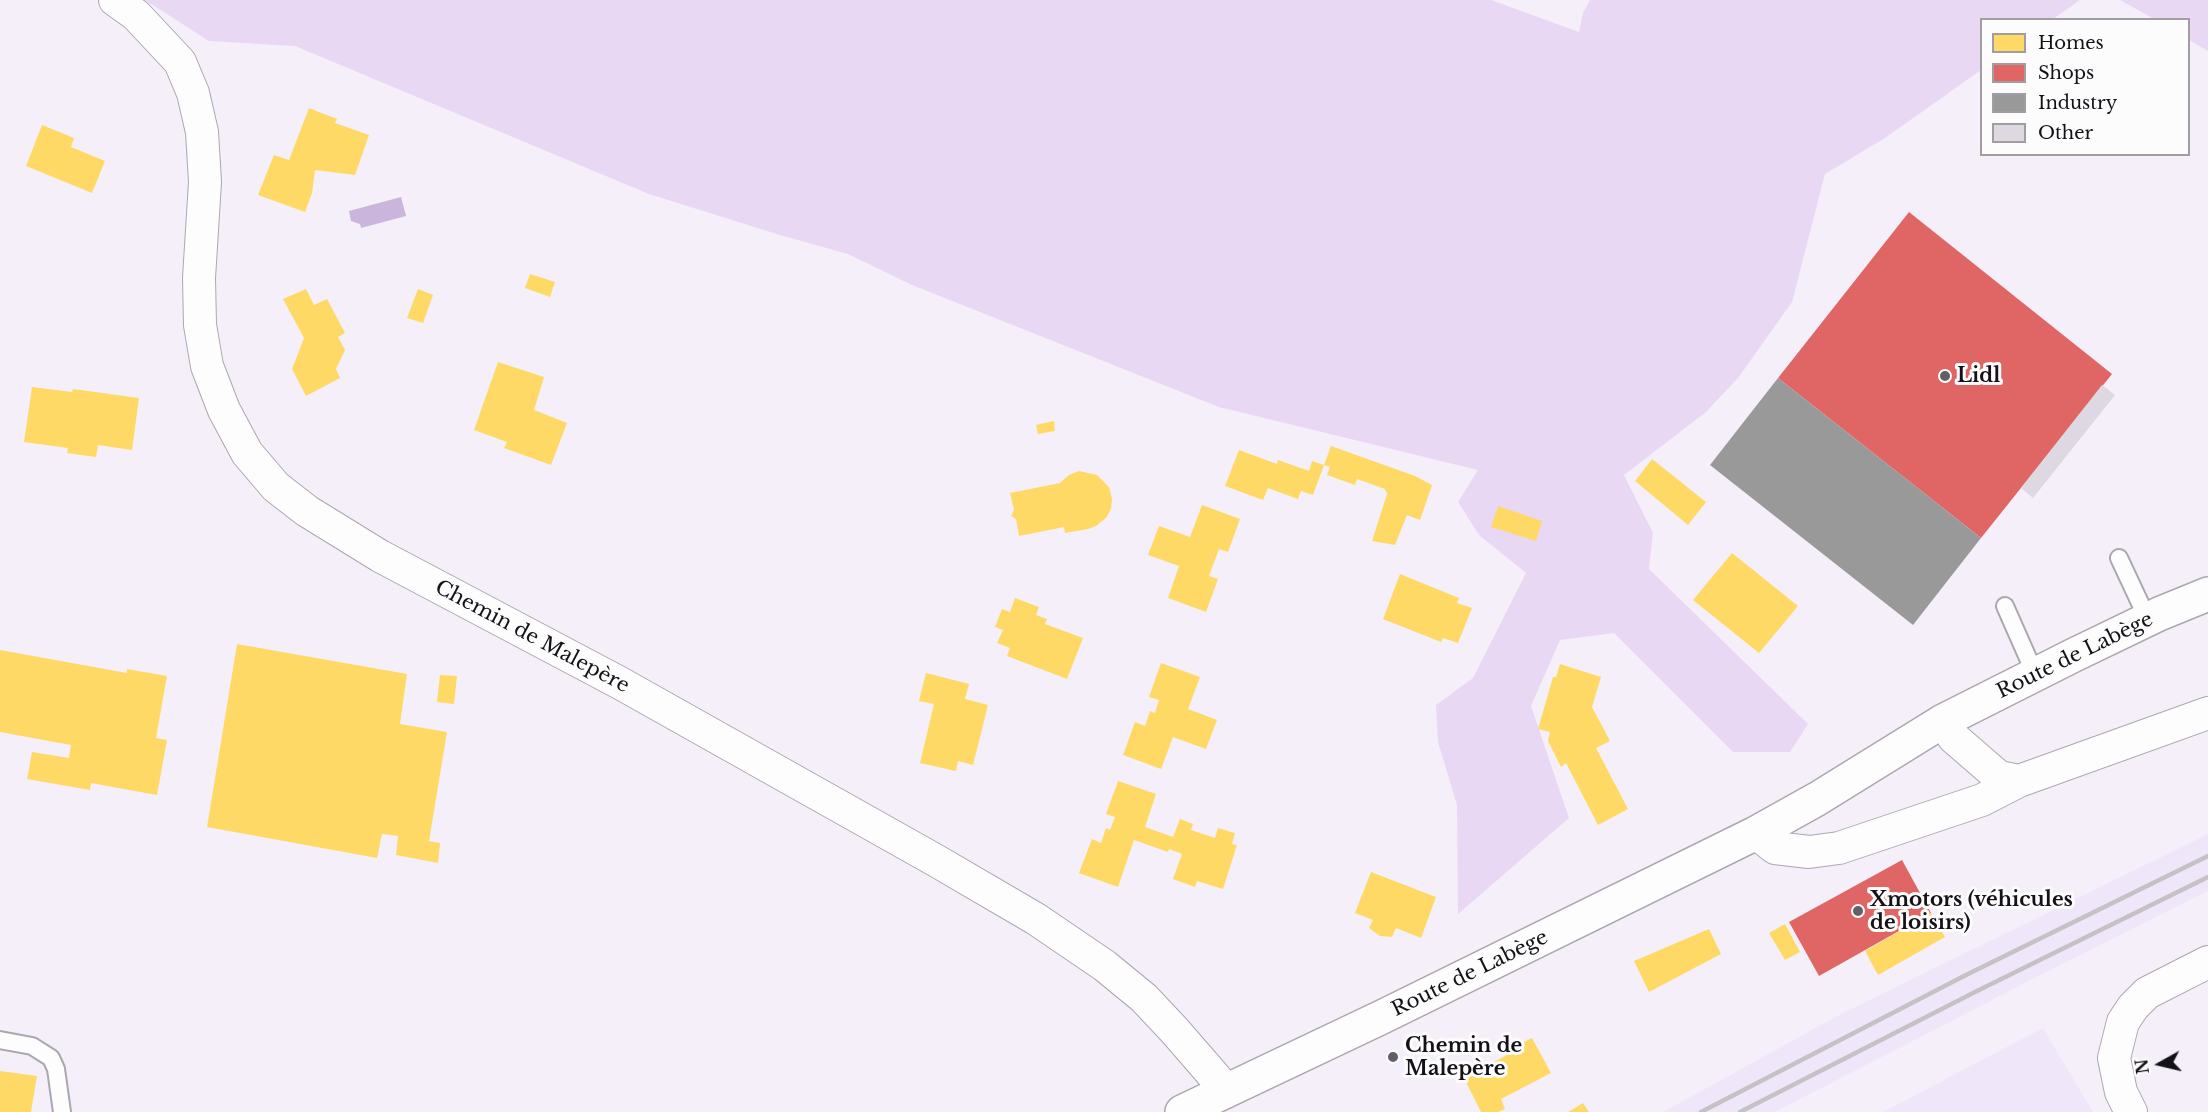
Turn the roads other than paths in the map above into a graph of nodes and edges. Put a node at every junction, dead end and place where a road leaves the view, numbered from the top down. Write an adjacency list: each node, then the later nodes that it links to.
1 (115, 0): 13 (street, Chemin de Malepère)
2 (2119, 558): 5 (lane)
3 (2208, 594): 5 (main road, Route de Labège)
4 (2005, 606): 6 (lane)
5 (2148, 620): 6 (main road, Route de Labège)
6 (2035, 674): 8 (main road, Route de Labège)
7 (2208, 713): 9 (street)
8 (1943, 721): 9 (street); 10 (main road, Route de Labège)
9 (2019, 781): 10 (street)
10 (1756, 833): 13 (main road, Route de Labège)
11 (2208, 962): 16 (street)
12 (0, 1040): 14 (lane)
13 (1227, 1091): 15 (main road, Route de Labège)
14 (62, 1112)
15 (1182, 1112)
16 (2131, 1112)

